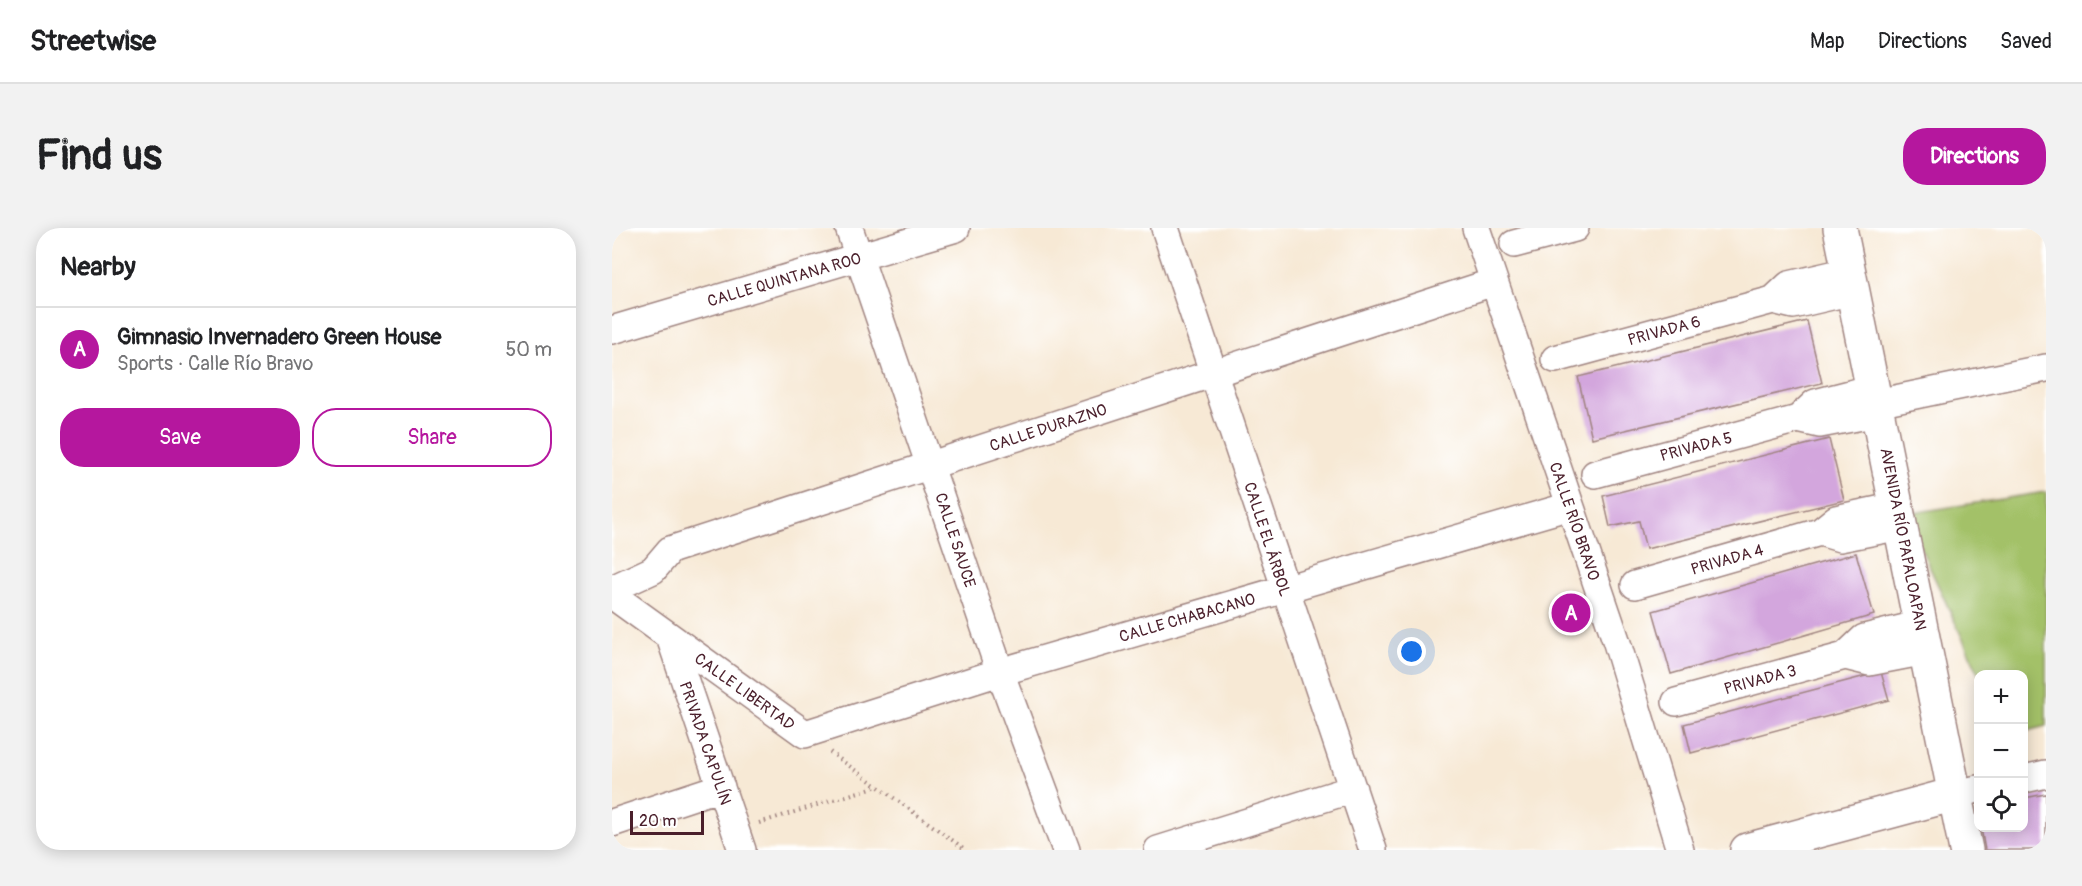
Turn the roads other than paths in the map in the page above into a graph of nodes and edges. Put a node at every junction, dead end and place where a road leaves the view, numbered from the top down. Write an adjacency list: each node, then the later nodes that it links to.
1 (849, 228): 8 (street, CALLE SAUCE)
2 (956, 228): 8 (street, CALLE QUINTANA ROO)
3 (1165, 228): 14 (street, CALLE EL ÁRBOL)
4 (1476, 228): 10 (street, CALLE RÍO BRAVO)
5 (1575, 228): 7 (street)
6 (1840, 228): 9 (main road, AVENIDA RÍO PAPALOAPAN)
7 (1514, 244)
8 (860, 257): 11 (street, CALLE QUINTANA ROO); 16 (street, CALLE SAUCE)
9 (1851, 281): 12 (street, PRIVADA 6); 15 (main road, AVENIDA RÍO PAPALOAPAN)
10 (1494, 282): 14 (street, CALLE DURAZNO); 18 (street, CALLE RÍO BRAVO)
11 (612, 330)
12 (1555, 359)
13 (2046, 368): 15 (street, PRIVADA 5)
14 (1213, 373): 16 (street, CALLE DURAZNO); 21 (street, CALLE EL ÁRBOL)
15 (1876, 401): 17 (street, PRIVADA 5); 19 (main road, AVENIDA RÍO PAPALOAPAN)
16 (931, 465): 22 (street, CALLE DURAZNO); 26 (street, CALLE SAUCE)
17 (1595, 474)
18 (1570, 506): 21 (street, CALLE CHABACANO); 39 (street, CALLE RÍO BRAVO)
19 (1899, 516): 20 (street, PRIVADA 4); 25 (main road, AVENIDA RÍO PAPALOAPAN)
20 (1635, 585)
21 (1284, 588): 26 (street, CALLE CHABACANO); 32 (street, CALLE EL ÁRBOL)
22 (612, 589)
23 (612, 595): 24 (street, CALLE LIBERTAD)
24 (670, 637): 28 (street, CALLE LIBERTAD); 31 (street, PRIVADA CAPULÍN)
25 (1923, 637): 27 (street, PRIVADA 3); 33 (main road, AVENIDA RÍO PAPALOAPAN)
26 (1000, 672): 28 (street, CALLE CHABACANO); 36 (street, CALLE SAUCE)
27 (1676, 702)
28 (805, 734)
29 (2046, 774): 30 (street)
30 (2028, 778)
31 (721, 787): 34 (street); 35 (street, PRIVADA CAPULÍN)
32 (1353, 789): 37 (street); 38 (street, CALLE EL ÁRBOL)
33 (1967, 792): 40 (main road); 41 (main road, AVENIDA RÍO PAPALOAPAN)
34 (612, 823)
35 (739, 840)
36 (1066, 850)
37 (1158, 850)
38 (1373, 850)
39 (1680, 850)
40 (1747, 850)
41 (1966, 850)

